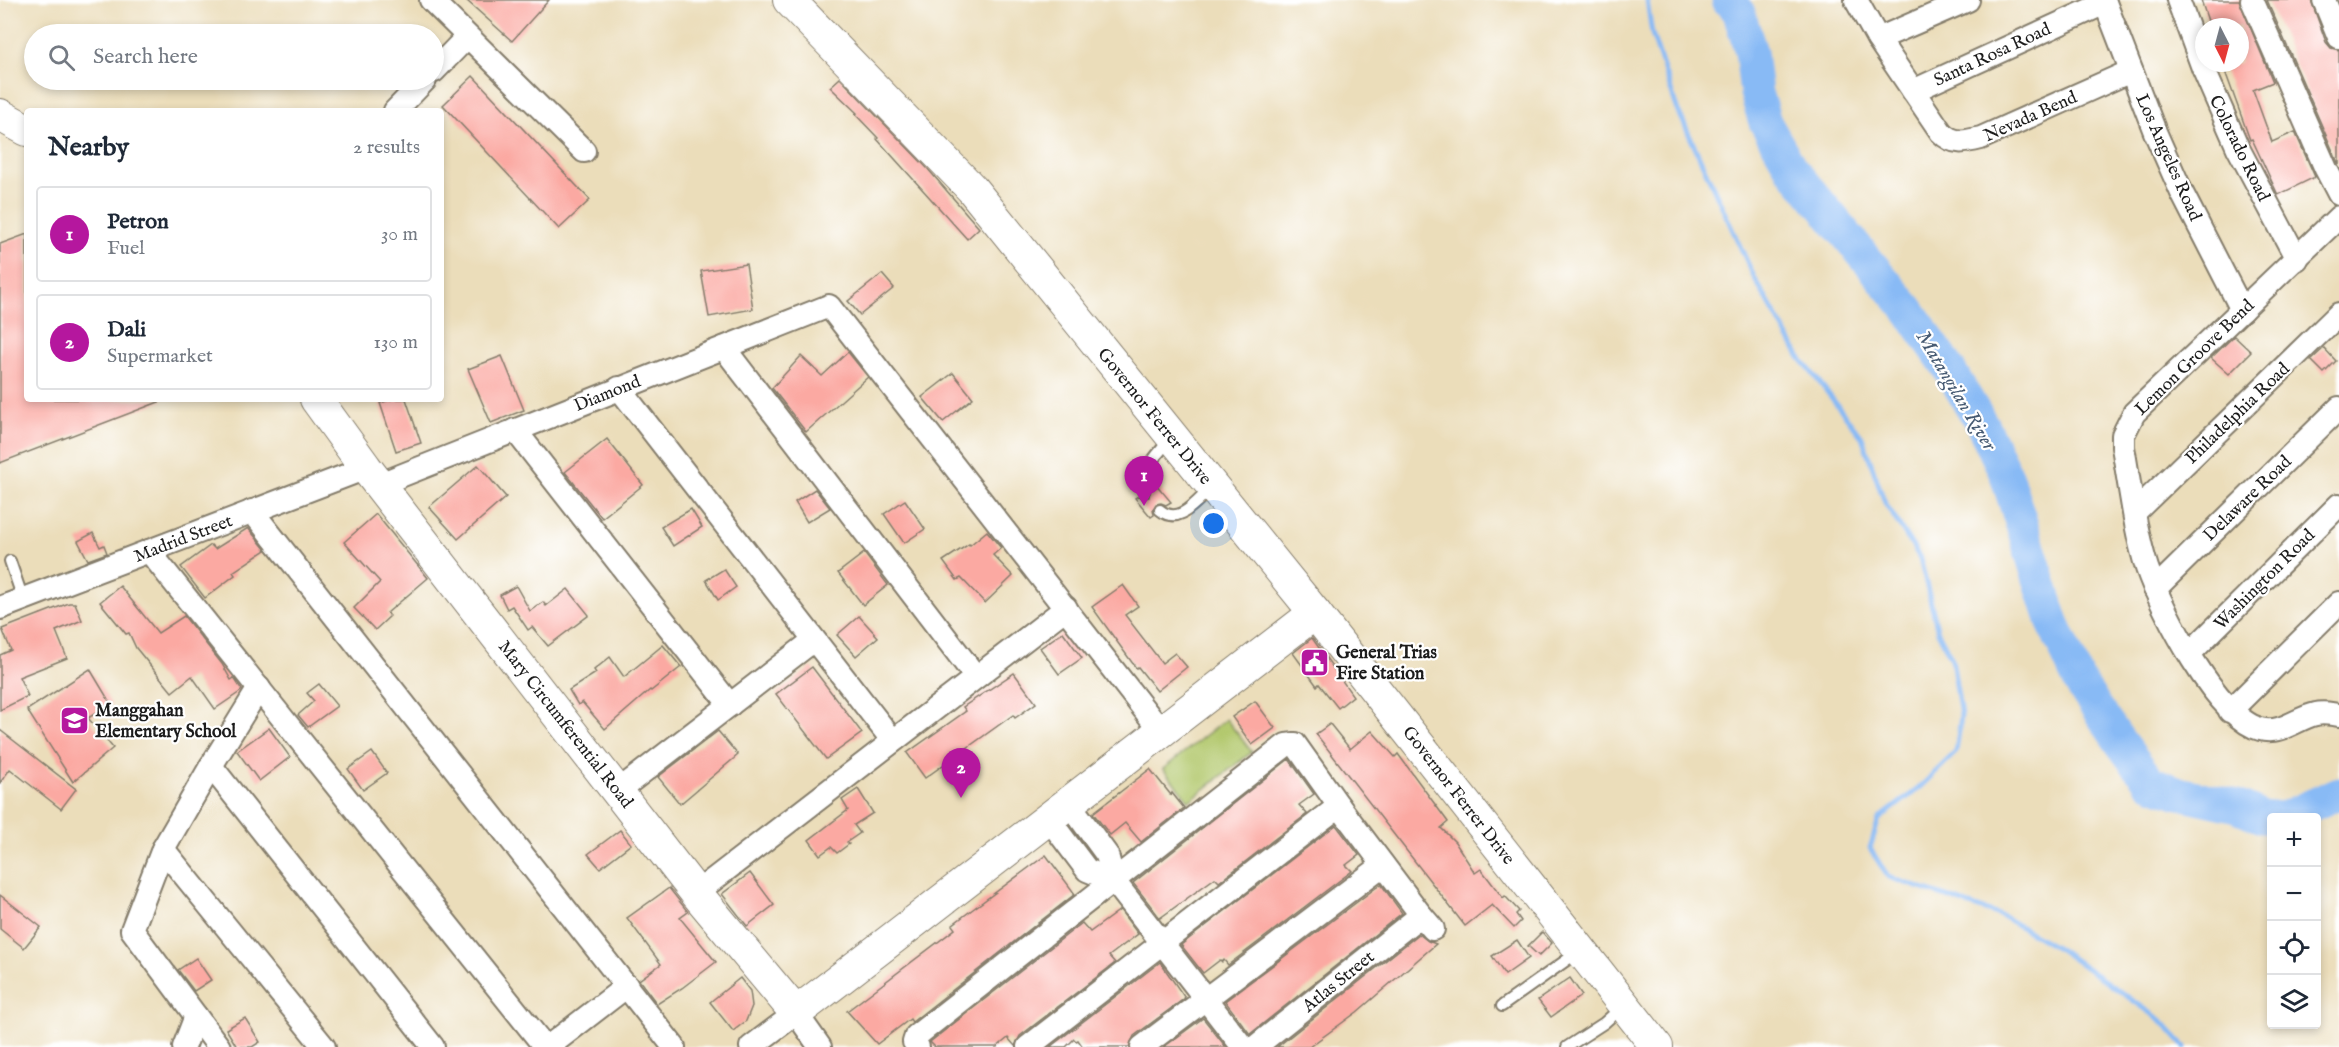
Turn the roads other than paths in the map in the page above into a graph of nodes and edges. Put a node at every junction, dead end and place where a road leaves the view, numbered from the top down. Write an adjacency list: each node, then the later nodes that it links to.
1 (431, 0): 9 (street)
2 (789, 0): 30 (street, Governor Ferrer Drive)
3 (1856, 0): 11 (street, Nevada Bend)
4 (1968, 0): 11 (street)
5 (2178, 0): 22 (street, Colorado Road)
6 (2252, 0): 20 (street)
7 (2324, 0): 10 (street)
8 (2104, 2): 13 (street, Los Angeles Road); 15 (street, Santa Rosa Road)
9 (467, 37): 12 (street); 19 (street)
10 (2339, 37)
11 (1878, 39): 15 (street, Nevada Bend)
12 (444, 61)
13 (2131, 71): 15 (street, Nevada Bend); 23 (street, Los Angeles Road)
14 (415, 90): 16 (street)
15 (1913, 91)
16 (398, 108)
17 (0, 114): 18 (street)
18 (24, 128)
19 (584, 151)
20 (2339, 194)
21 (2339, 217): 22 (street, Lemon Groove Bend)
22 (2297, 259): 23 (street, Lemon Groove Bend)
23 (2242, 310): 37 (street, Lemon Groove Bend)
24 (2339, 314): 37 (street, Philadelphia Road)
25 (724, 348): 26 (street, Diamond); 44 (street, Diamond); 48 (street)
26 (619, 388): 29 (street, Diamond); 46 (street)
27 (318, 402): 31 (street, Mary Circumferential Road)
28 (2339, 408): 40 (street, Delaware Road)
29 (515, 430): 31 (street, Diamond); 50 (street)
30 (1172, 437): 32 (street, Governor Ferrer Drive); 33 (lane)
31 (373, 476): 36 (street, Madrid Street); 56 (street, Mary Circumferential Road)
32 (1213, 487): 35 (lane); 45 (street, Governor Ferrer Drive)
33 (1144, 491)
34 (2339, 505): 47 (street, Washington Road)
35 (1160, 510)
36 (252, 511): 38 (street, Madrid Street); 65 (street)
37 (2135, 512): 40 (street, Lemon Groove Bend)
38 (149, 551): 41 (street, Madrid Street); 49 (street)
39 (10, 561): 41 (lane)
40 (2155, 589): 47 (street, Lemon Groove Bend)
41 (23, 599): 43 (street, Madrid Street)
42 (2339, 603): 52 (street)
43 (0, 608)
44 (1066, 608): 48 (street); 53 (street)
45 (1315, 613): 53 (street); 64 (street, Governor Ferrer Drive)
46 (814, 639): 50 (street); 54 (street)
47 (2190, 653): 52 (street, Lemon Groove Bend)
48 (976, 677): 54 (street)
49 (259, 688): 55 (street); 76 (street)
50 (730, 705): 56 (street)
51 (2334, 708): 52 (street, Lemon Groove Bend)
52 (2230, 711)
53 (1161, 731): 58 (street)
54 (893, 741): 62 (street)
55 (211, 766): 59 (street); 75 (street)
56 (618, 791): 62 (street, Mary Circumferential Road)
57 (1339, 806): 60 (street); 61 (street); 63 (street)
58 (1059, 810): 61 (street); 69 (street)
59 (163, 849): 70 (street); 74 (street)
60 (1383, 865): 66 (street); 83 (street, Atlas Street)
61 (1114, 881): 63 (street); 71 (street)
62 (696, 892): 69 (street, Mary Circumferential Road)
63 (1162, 944): 66 (street); 80 (street)
64 (1581, 950): 67 (street, Governor Ferrer Drive); 68 (lane)
65 (627, 986): 76 (street); 77 (street)
66 (1206, 999): 81 (street); 82 (street)
67 (1624, 1005): 84 (lane); 85 (street, Governor Ferrer Drive)
68 (1502, 1006)
69 (796, 1013): 78 (street); 79 (street, Mary Circumferential Road)
70 (196, 1016): 72 (street); 73 (street)
71 (917, 1042)
72 (184, 1047)
73 (219, 1047)
74 (324, 1047)
75 (433, 1047)
76 (547, 1047)
77 (674, 1047)
78 (751, 1047)
79 (820, 1047)
80 (1028, 1047)
81 (1142, 1047)
82 (1243, 1047)
83 (1255, 1047)
84 (1567, 1047)
85 (1657, 1047)

